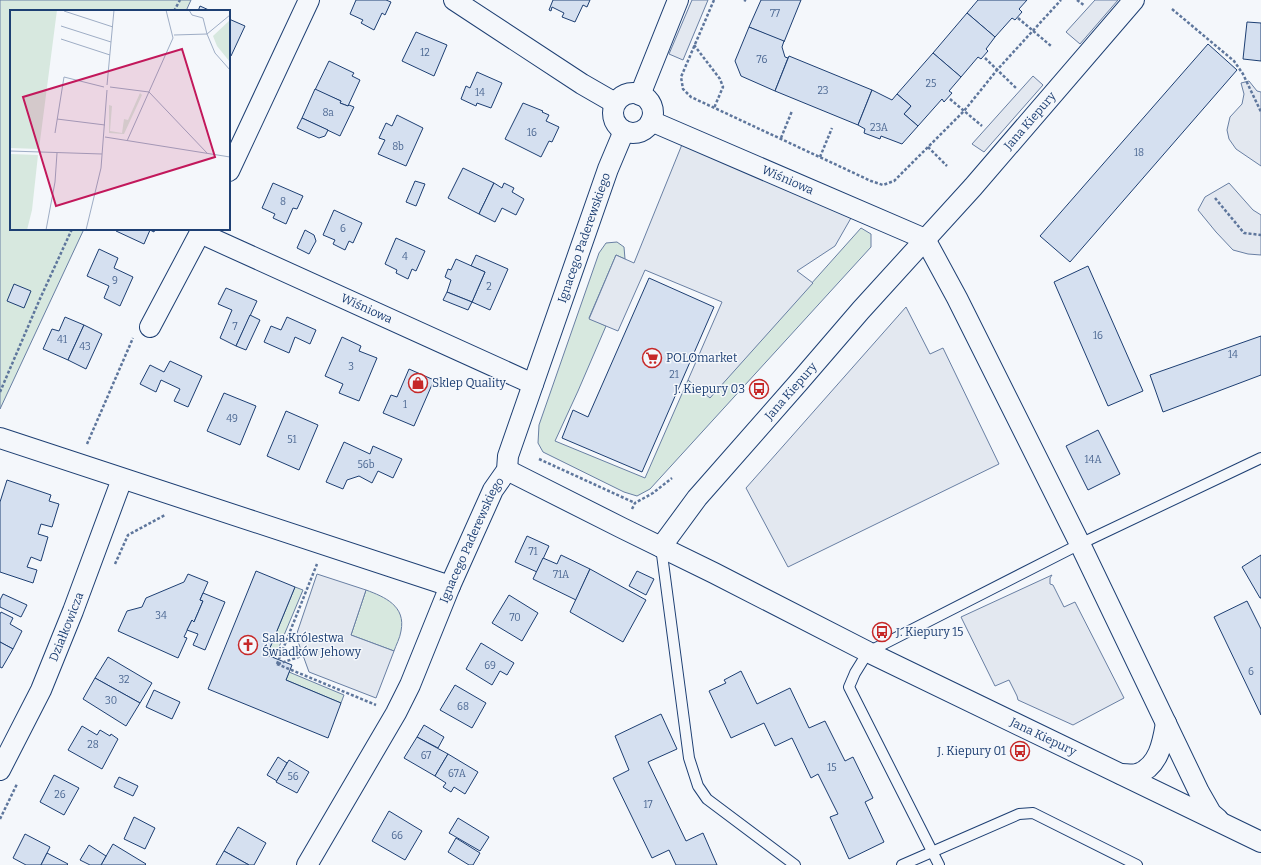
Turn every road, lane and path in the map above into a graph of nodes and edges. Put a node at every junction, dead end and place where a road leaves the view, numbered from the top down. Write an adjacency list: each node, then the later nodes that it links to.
1 (180, 0): 11 (path)
2 (309, 0): 34 (street)
3 (454, 0): 21 (street)
4 (678, 0): 19 (street)
5 (714, 0): 14 (path)
6 (1061, 0): 13 (path)
7 (1077, 0): 9 (path)
8 (1134, 0): 39 (street, Jana Kiepury)
9 (1085, 6)
10 (1172, 9): 25 (path)
11 (175, 10)
12 (1018, 18): 13 (path)
13 (1033, 30): 15 (path); 17 (path)
14 (694, 45): 22 (path); 22 (path)
15 (1051, 46)
16 (985, 58): 17 (path)
17 (997, 70): 18 (path); 24 (path)
18 (1016, 88)
19 (640, 95): 21 (street); 26 (street)
20 (950, 99): 24 (path)
21 (615, 103): 29 (street)
22 (714, 108): 30 (path)
23 (792, 111): 30 (path)
24 (964, 111): 27 (path); 31 (path)
25 (1261, 112)
26 (651, 121): 29 (street); 39 (street, Wiśniowa)
27 (982, 126)
28 (832, 128): 32 (path)
29 (624, 132): 41 (street, Ignacego Paderewskiego)
30 (780, 138): 32 (path)
31 (928, 147): 32 (path); 33 (path)
32 (820, 157)
33 (947, 166)
34 (230, 169)
35 (1215, 198): 38 (path)
36 (72, 230): 42 (path)
37 (201, 231): 40 (street, Wiśniowa); 41 (street, Wiśniowa)
38 (1261, 235)
39 (925, 240): 53 (street, Jana Kiepury); 54 (street, Jana Kiepury)
40 (150, 327): 46 (path)
41 (533, 384): 47 (street, Ignacego Paderewskiego)
42 (0, 392)
43 (0, 438): 46 (street)
44 (1261, 458): 53 (lane)
45 (539, 459): 50 (path)
46 (78, 464): 49 (street)
47 (507, 470): 54 (street, Jana Kiepury); 57 (street, Ignacego Paderewskiego)
48 (672, 478): 50 (path)
49 (122, 479): 57 (street); 63 (street, Działkowicza)
50 (635, 503): 52 (path)
51 (170, 513): 56 (path)
52 (629, 513)
53 (1080, 544): 59 (lane); 62 (street, Jana Kiepury)
54 (661, 547): 59 (street, Jana Kiepury); 71 (lane)
55 (319, 562): 60 (path)
56 (112, 570)
57 (450, 586): 70 (street, Ignacego Paderewskiego)
58 (325, 648): 60 (path)
59 (868, 652): 64 (street, Jana Kiepury); 69 (lane)
60 (277, 664): 61 (path)
61 (379, 706)
62 (1166, 723): 64 (street); 67 (street, Jana Kiepury)
63 (0, 770)
64 (1121, 774): 67 (street, Jana Kiepury)
65 (18, 782): 66 (path)
66 (0, 819)
67 (1220, 821): 68 (street, Jana Kiepury)
68 (1261, 842)
69 (932, 852): 72 (lane); 73 (lane); 74 (lane)
70 (307, 865)
71 (795, 865)
72 (902, 865)
73 (939, 865)
74 (1137, 865)

